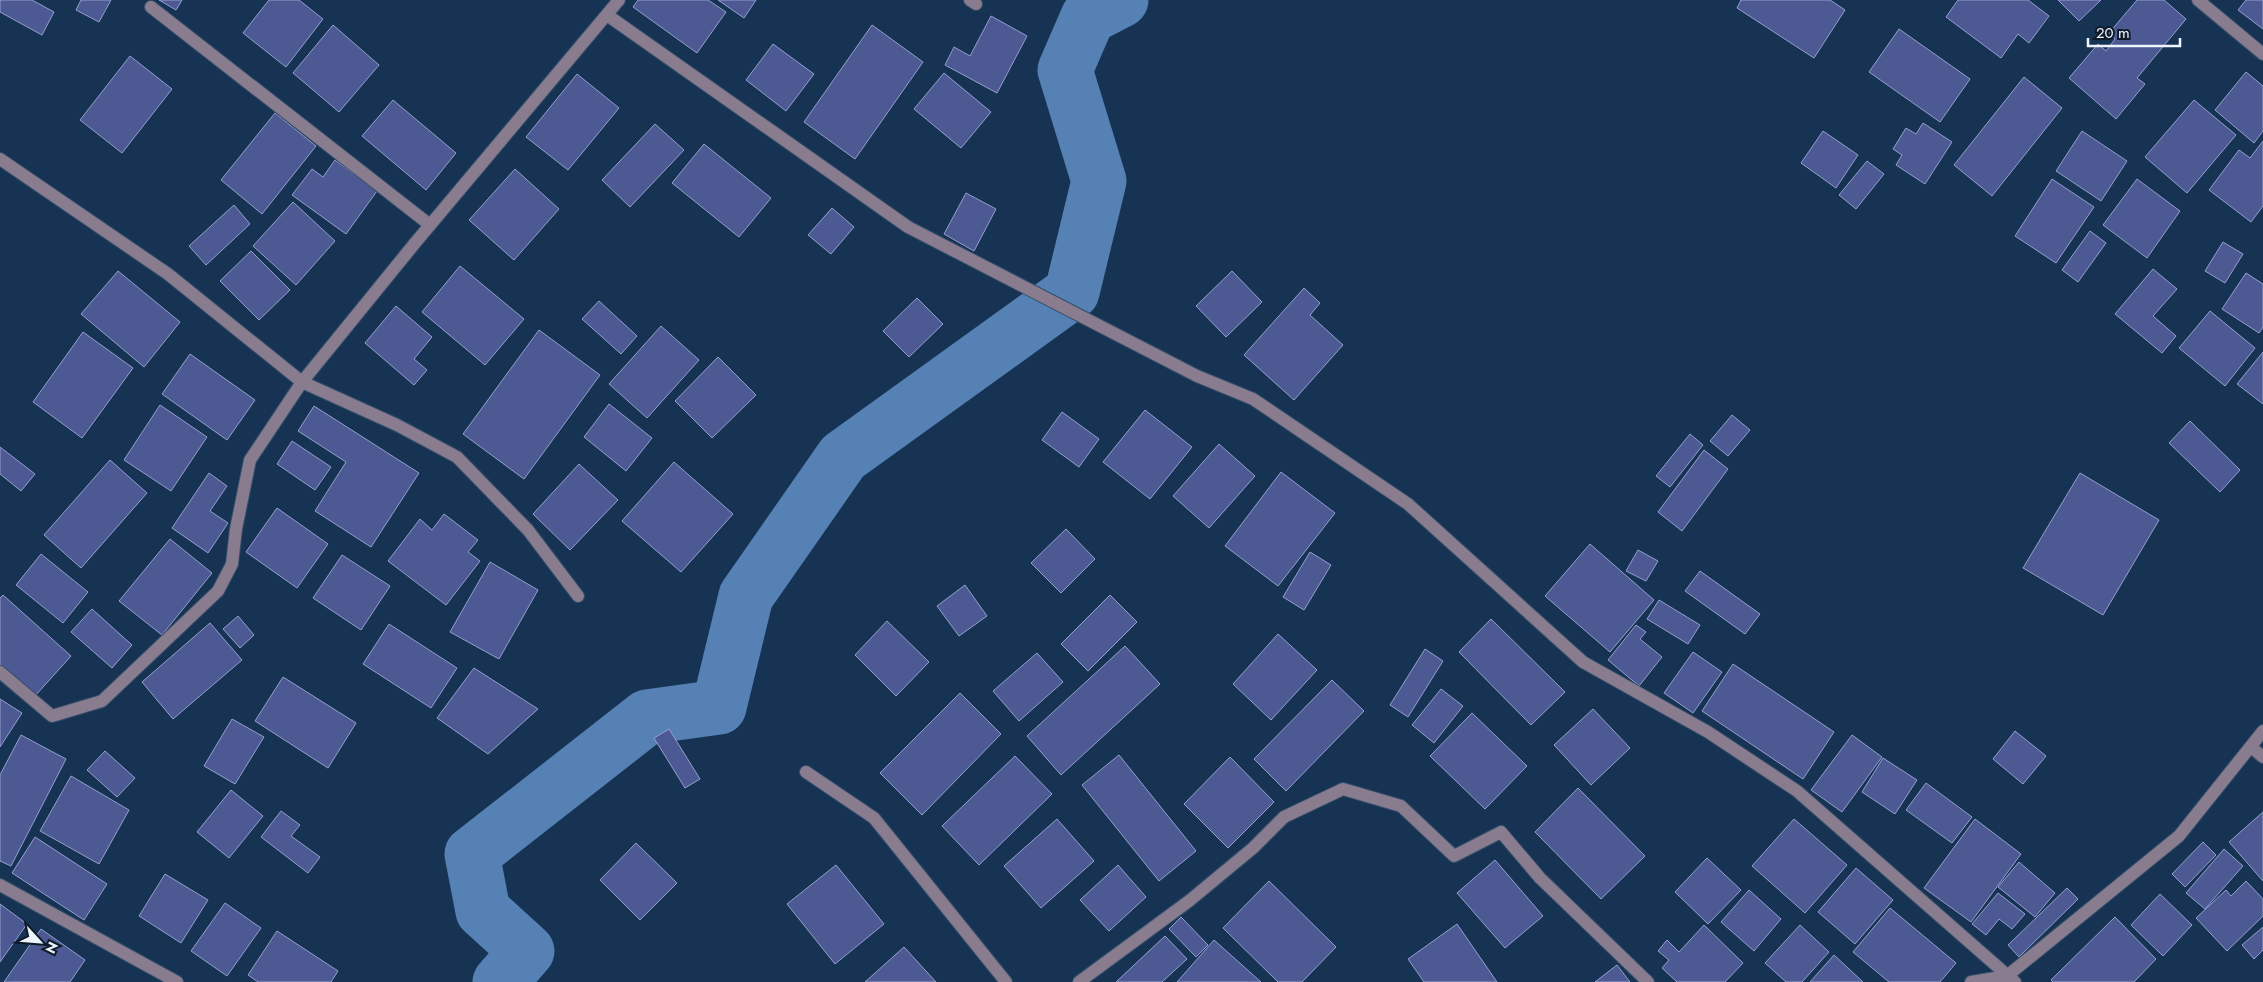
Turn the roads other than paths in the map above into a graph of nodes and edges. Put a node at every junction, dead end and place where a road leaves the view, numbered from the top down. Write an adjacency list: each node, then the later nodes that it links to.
1 (619, 0): 4 (street)
2 (2198, 0): 5 (street)
3 (151, 7): 7 (street)
4 (607, 15): 7 (street); 16 (street)
5 (2263, 54)
6 (0, 159): 8 (street)
7 (430, 225): 8 (street)
8 (302, 382): 9 (street); 10 (street)
9 (578, 596)
10 (0, 672)
11 (2263, 731): 12 (street)
12 (2251, 747): 13 (street); 16 (street)
13 (2263, 757)
14 (806, 772): 18 (street)
15 (0, 884): 17 (street)
16 (2011, 979): 21 (street)
17 (177, 982)
18 (1006, 982)
19 (1079, 982): 20 (street)
20 (1648, 982)
21 (1971, 982)

